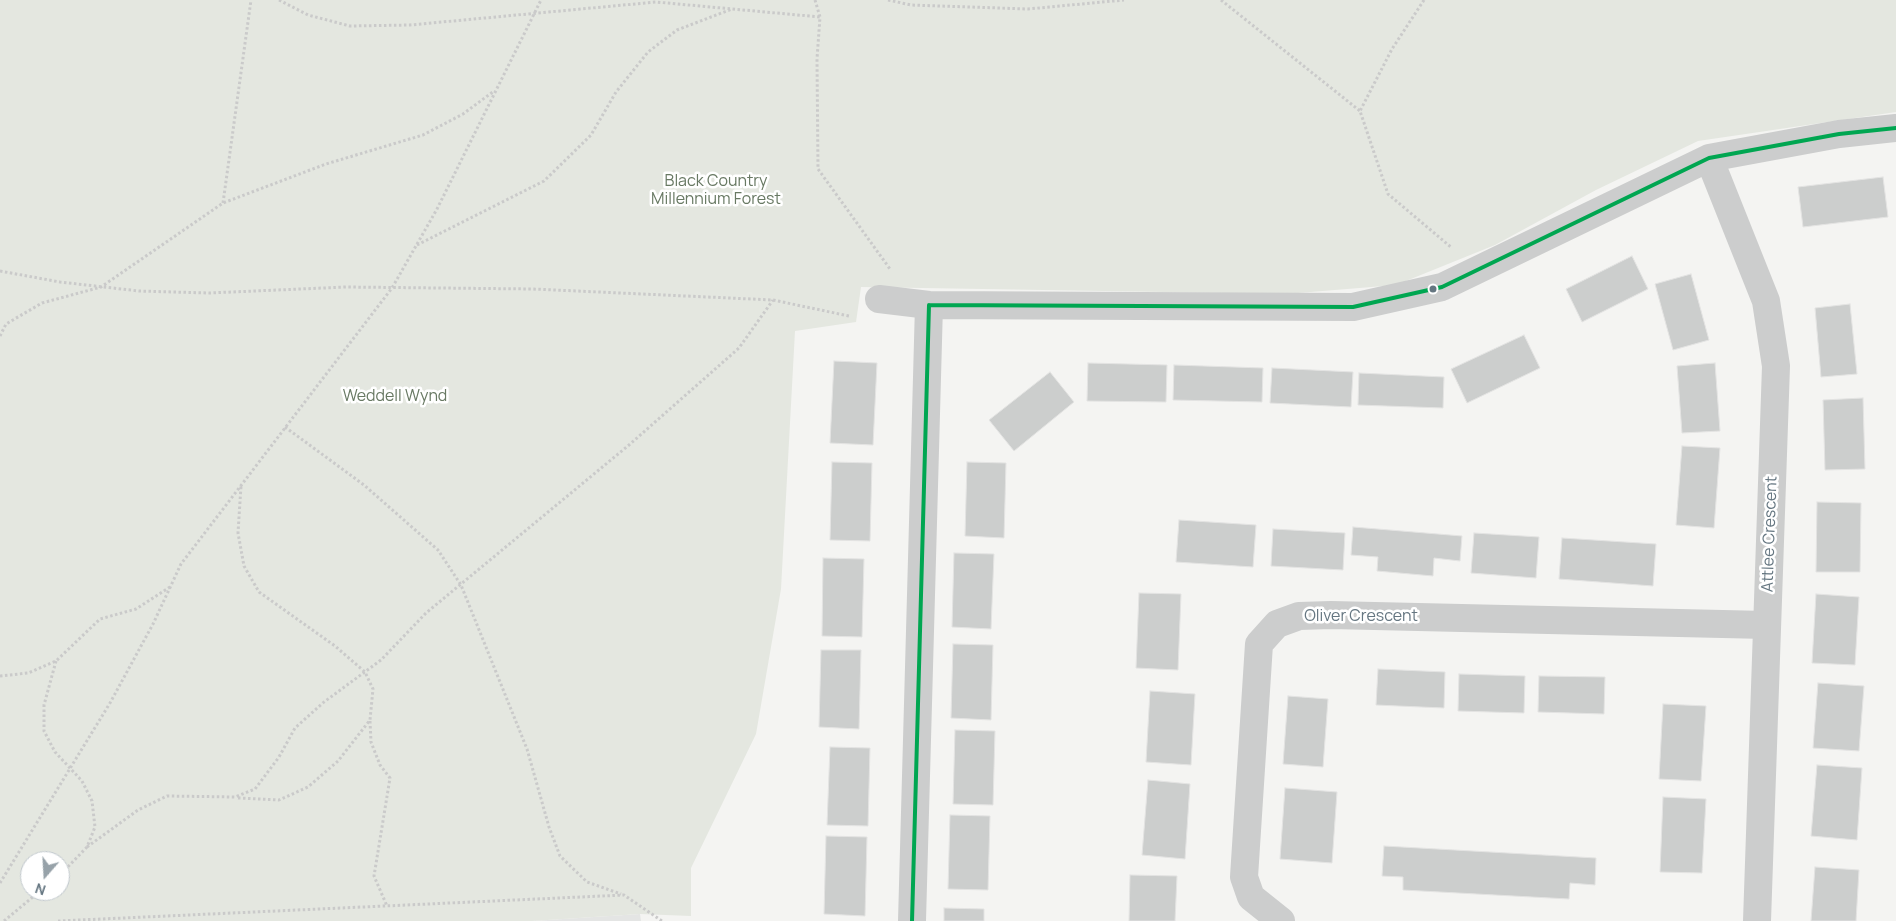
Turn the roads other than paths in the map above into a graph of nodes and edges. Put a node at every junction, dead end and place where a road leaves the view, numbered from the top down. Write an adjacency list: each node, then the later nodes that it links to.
1 (1896, 128): 2 (street)
2 (1709, 158): 4 (street); 5 (street, Attlee Crescent)
3 (879, 299): 4 (street)
4 (929, 305): 6 (street)
5 (1766, 625): 7 (street, Oliver Crescent); 8 (street, Attlee Crescent)
6 (912, 921)
7 (1281, 921)
8 (1757, 921)

